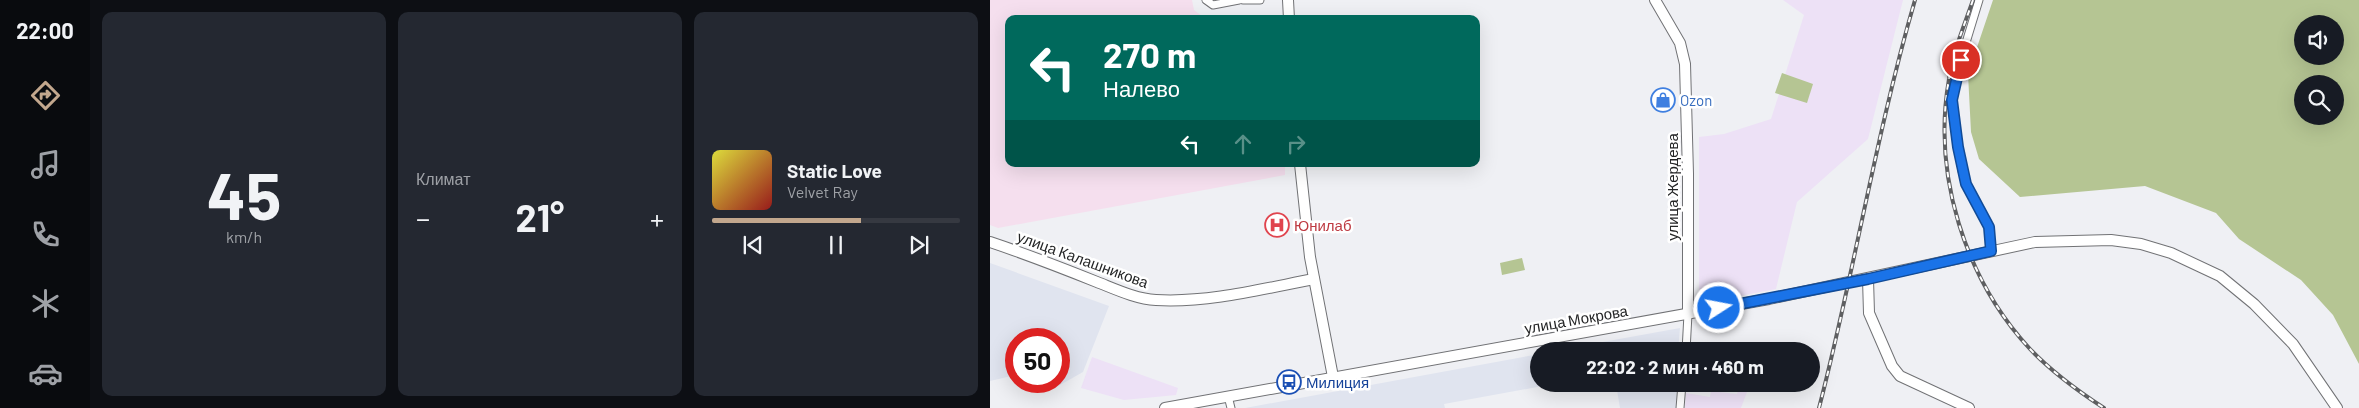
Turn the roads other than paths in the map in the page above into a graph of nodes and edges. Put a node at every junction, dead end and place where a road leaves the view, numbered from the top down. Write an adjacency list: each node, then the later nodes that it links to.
1 (1206, 0): 2 (street)
2 (1241, 0): 3 (street)
3 (1260, 0)
4 (1288, 0): 7 (main road)
5 (1656, 0): 13 (main road, улица Жердева)
6 (1979, 0): 10 (street)
7 (1289, 15)
8 (1300, 167): 11 (main road)
9 (990, 242): 11 (main road, улица Калашникова)
10 (1991, 251): 12 (main road, улица Мокрова); 22 (main road, улица Мокрова)
11 (1314, 279): 15 (main road)
12 (1868, 279): 13 (main road, улица Мокрова); 21 (main road)
13 (1688, 314): 14 (street, улица Жердева); 15 (main road, улица Мокрова)
14 (1686, 342)
15 (1333, 377): 17 (main road, улица Мокрова)
16 (1681, 392): 20 (street)
17 (1228, 396): 18 (main road, улица Мокрова); 19 (street)
18 (1165, 408)
19 (1231, 408)
20 (1680, 408)
21 (1969, 408)
22 (2337, 408)

